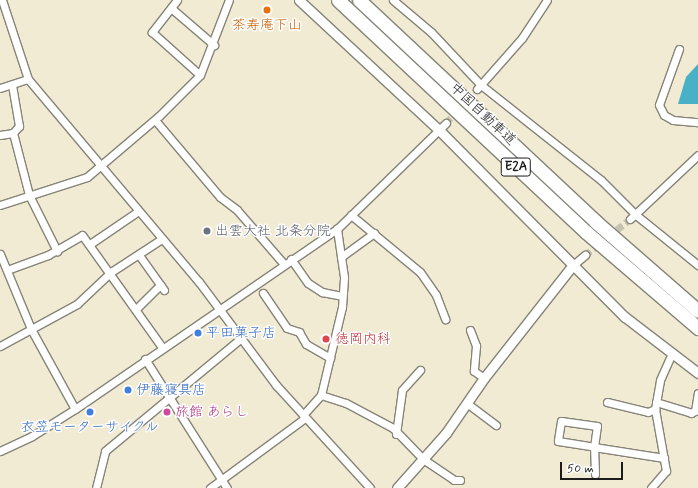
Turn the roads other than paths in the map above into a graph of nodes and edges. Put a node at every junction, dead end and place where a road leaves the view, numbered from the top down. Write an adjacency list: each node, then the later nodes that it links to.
1 (2, 0): 13 (street)
2 (177, 0): 9 (street)
3 (229, 0): 10 (street)
4 (299, 0): 19 (street)
5 (338, 0): 50 (highway, 中国自動車道 / E2A)
6 (359, 0): 48 (highway, 中国自動車道 / E2A)
7 (393, 0): 15 (street)
8 (547, 0): 15 (street)
9 (171, 8): 10 (street); 12 (street)
10 (214, 45): 12 (street)
11 (680, 49): 18 (street)
12 (200, 75): 17 (street)
13 (28, 80): 14 (street); 23 (street)
14 (12, 84): 16 (street); 20 (street)
15 (479, 87): 28 (street)
16 (0, 88)
17 (155, 120): 23 (street); 39 (street)
18 (698, 122)
19 (443, 127): 27 (street); 40 (street)
20 (13, 133): 21 (street); 24 (street)
21 (0, 135)
22 (698, 155): 28 (street)
23 (100, 166): 24 (street); 26 (street)
24 (29, 195): 25 (street); 33 (street)
25 (0, 205)
26 (137, 212): 31 (street); 32 (street)
27 (351, 215): 29 (street); 30 (street)
28 (633, 217): 41 (street)
29 (337, 229): 37 (street); 38 (street)
30 (374, 233): 37 (street); 49 (street)
31 (160, 240): 35 (street); 47 (street)
32 (90, 244): 33 (street); 43 (street)
33 (57, 251): 42 (street)
34 (0, 254): 42 (street)
35 (139, 255): 43 (street); 46 (street)
36 (585, 255): 40 (street)
37 (341, 257): 45 (street)
38 (291, 259): 39 (street); 45 (street)
39 (284, 264): 47 (street)
40 (573, 265): 56 (street); 61 (street)
41 (698, 265)
42 (7, 270): 51 (street)
43 (111, 272): 46 (street); 51 (street)
44 (263, 293): 57 (street)
45 (342, 296): 57 (street)
46 (137, 308): 55 (street)
47 (219, 309): 53 (street); 55 (street)
48 (698, 310)
49 (445, 319)
50 (698, 328)
51 (31, 329): 54 (street); 68 (street)
52 (470, 330): 61 (street)
53 (242, 338): 64 (street); 69 (street)
54 (0, 344)
55 (162, 347): 58 (street)
56 (672, 353): 60 (street); 67 (street)
57 (330, 358): 63 (street)
58 (145, 359): 64 (street); 68 (street)
59 (420, 370): 71 (street)
60 (698, 373)
61 (484, 378): 66 (street)
62 (698, 393): 67 (street)
63 (321, 395): 69 (street); 71 (street)
64 (168, 396): 77 (street); 79 (street)
65 (607, 402): 67 (street)
66 (468, 404): 70 (street); 75 (street)
67 (656, 406): 74 (street)
68 (75, 409): 73 (street)
69 (304, 417): 77 (street); 82 (street)
70 (496, 425)
71 (396, 434): 75 (street)
72 (594, 447): 72 (street); 74 (street); 76 (street)
73 (0, 451)
74 (664, 458): 84 (street)
75 (423, 459): 78 (street); 83 (street)
76 (595, 474)
77 (221, 479): 80 (street); 81 (street)
78 (460, 480)
79 (96, 488)
80 (210, 488)
81 (227, 488)
82 (370, 488)
83 (397, 488)
84 (651, 488)

